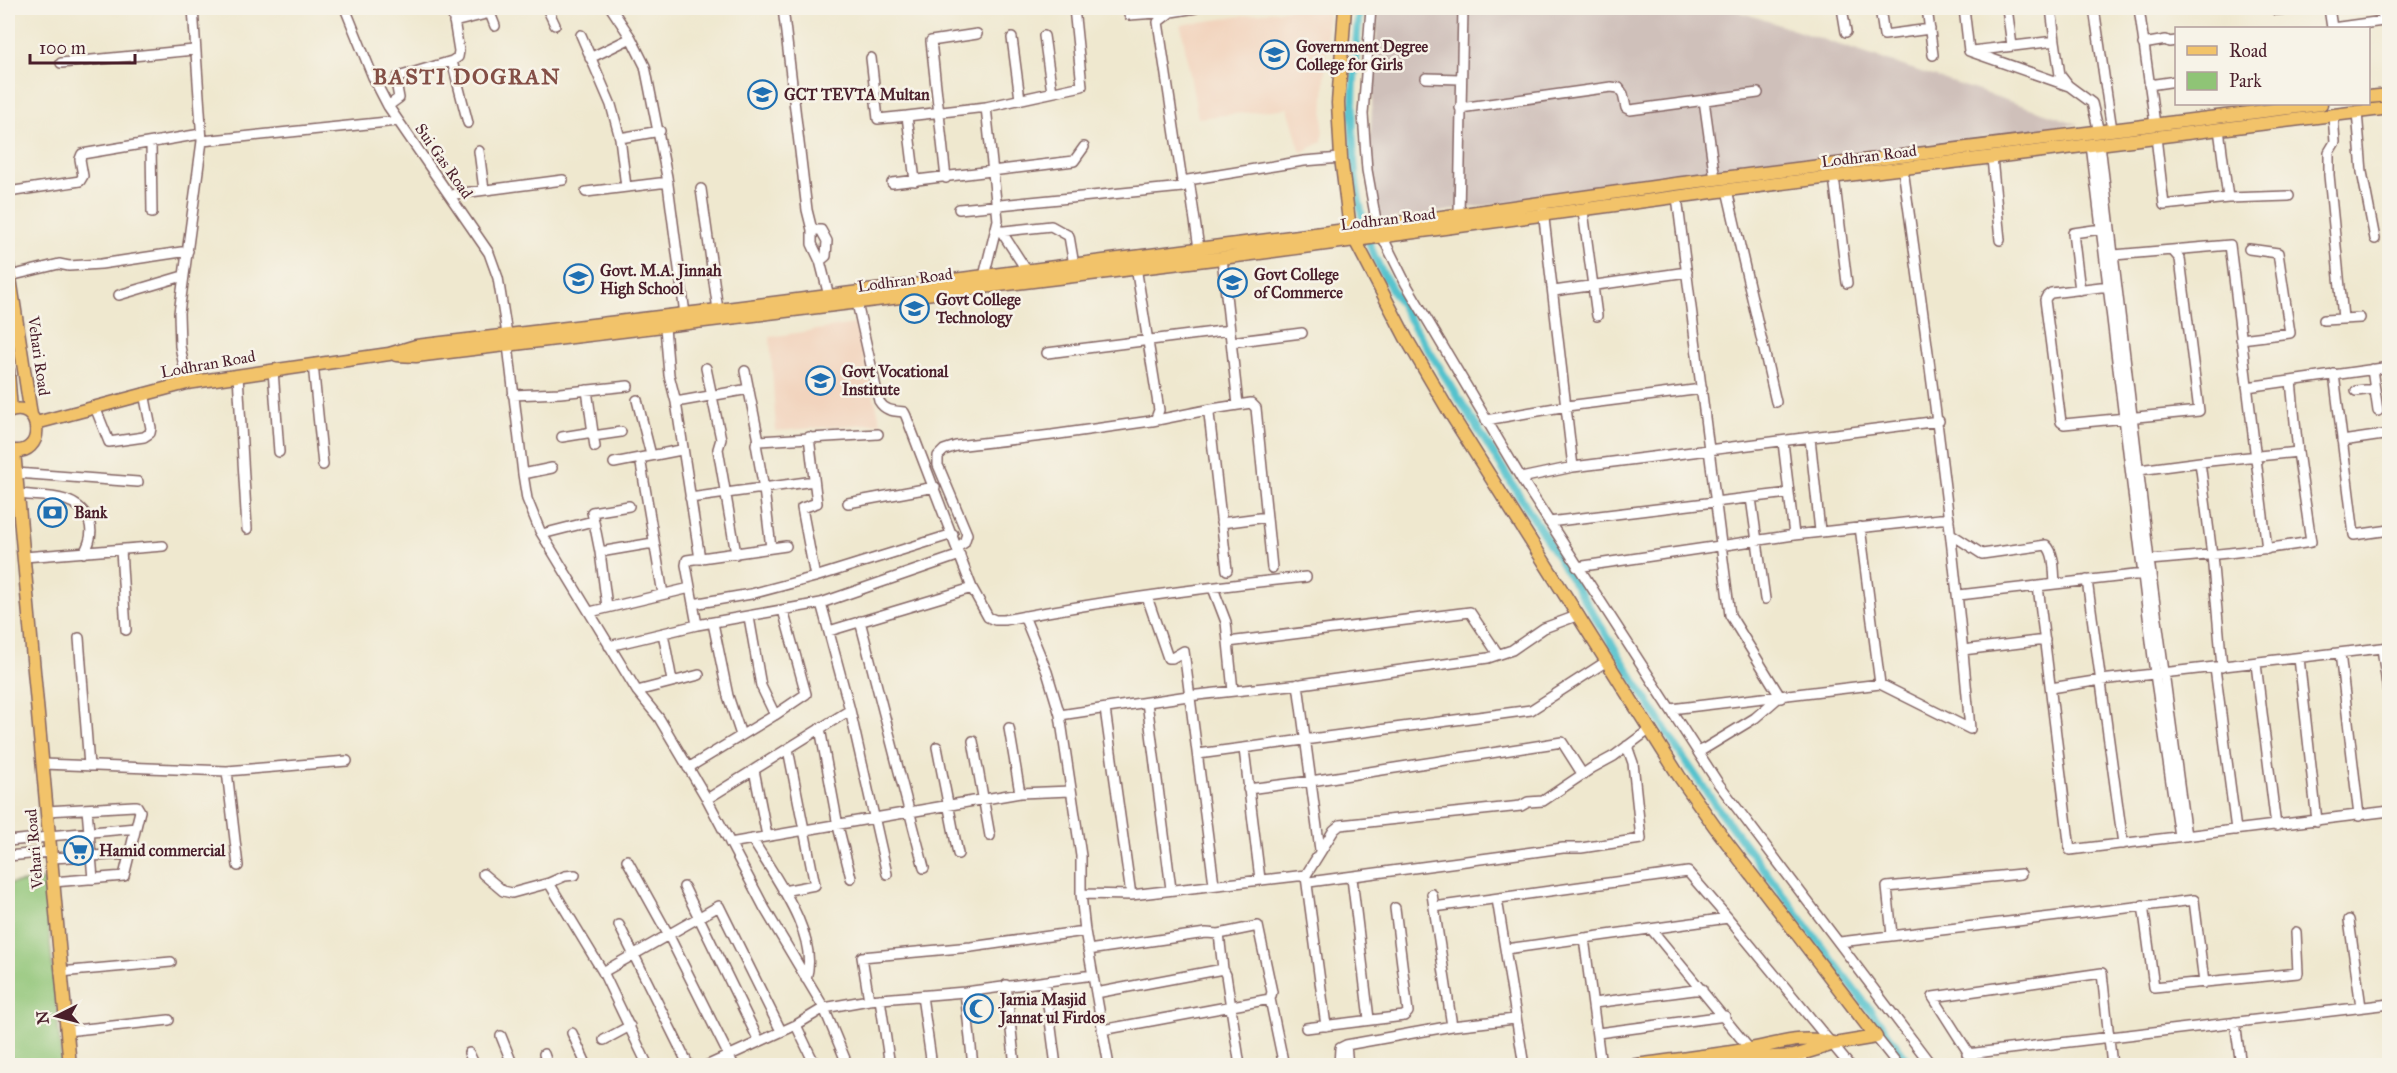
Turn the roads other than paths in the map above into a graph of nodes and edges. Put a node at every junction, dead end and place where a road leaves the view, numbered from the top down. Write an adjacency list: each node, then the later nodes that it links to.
1 (193, 8): 43 (street)
2 (345, 8): 62 (street, Sui Gas Road)
3 (452, 8): 27 (street)
4 (610, 8): 37 (street)
5 (783, 8): 111 (street)
6 (1074, 8): 55 (street)
7 (1128, 8): 26 (street)
8 (1196, 8): 26 (street)
9 (1345, 8): 81 (main road)
10 (1371, 8): 113 (street)
11 (1463, 8): 51 (street)
12 (1842, 8): 33 (street)
13 (1880, 8): 32 (street)
14 (1927, 8): 32 (street)
15 (1964, 8): 44 (street)
16 (2007, 8): 42 (street)
17 (2051, 8): 40 (street)
18 (2094, 8): 76 (street)
19 (2139, 8): 41 (street)
20 (2293, 8): 25 (street)
21 (2329, 8): 30 (street)
22 (2382, 8): 31 (street)
23 (550, 9): 28 (street)
24 (489, 10): 27 (street); 29 (street)
25 (2276, 10)
26 (1171, 12): 89 (street)
27 (454, 22): 48 (street)
28 (555, 25)
29 (495, 26)
30 (2332, 27)
31 (2339, 27)
32 (1930, 29): 45 (street)
33 (1846, 32)
34 (977, 34): 66 (street)
35 (581, 35): 46 (street)
36 (1044, 36): 55 (street)
37 (631, 38): 46 (street); 73 (street)
38 (1012, 38): 59 (street)
39 (2175, 41): 41 (street)
40 (2055, 42): 42 (street); 54 (street)
41 (2144, 44): 53 (street)
42 (2012, 46): 44 (street)
43 (194, 50): 49 (street); 75 (street)
44 (1970, 51): 54 (street)
45 (1933, 55)
46 (590, 58): 77 (street)
47 (871, 58): 69 (street)
48 (452, 61): 62 (street); 71 (street)
49 (61, 63)
50 (1426, 78): 51 (street)
51 (1460, 79): 64 (street)
52 (2175, 81): 53 (street)
53 (2149, 85): 74 (street)
54 (2069, 86): 76 (street)
55 (1052, 92): 59 (street)
56 (1758, 93): 60 (street)
57 (2390, 95): 58 (main road)
58 (2370, 97)
59 (1020, 99): 63 (street)
60 (1704, 100): 64 (street); 87 (street)
61 (2314, 105): 74 (main road, Lodhran Road)
62 (388, 106): 70 (street, Sui Gas Road)
63 (986, 107): 66 (street); 84 (street)
64 (1460, 108): 108 (street)
65 (2390, 108): 67 (main road, Lodhran Road)
66 (939, 112): 69 (street); 86 (street)
67 (2357, 112): 68 (main road, Lodhran Road); 115 (street)
68 (2333, 115): 72 (main road, Lodhran Road); 142 (street)
69 (907, 116): 90 (street)
70 (397, 121): 75 (street); 99 (street, Sui Gas Road)
71 (468, 123)
72 (2219, 129): 74 (main road, Lodhran Road); 102 (street)
73 (660, 131): 77 (street); 91 (street)
74 (2155, 131): 76 (main road, Lodhran Road); 76 (main road, Lodhran Road); 102 (street)
75 (202, 137): 78 (street); 118 (street)
76 (2101, 137): 82 (main road, Lodhran Road); 87 (main road, Lodhran Road); 110 (street); 121 (street)
77 (620, 138): 93 (street)
78 (152, 143): 97 (street); 107 (street)
79 (1084, 147): 84 (street)
80 (479, 151): 95 (street)
81 (1341, 158): 89 (street); 114 (main road)
82 (1992, 158): 83 (main road, Lodhran Road); 116 (street)
83 (1902, 169): 85 (main road, Lodhran Road); 187 (street)
84 (992, 172): 86 (street); 104 (street)
85 (1834, 177): 96 (main road, Lodhran Road); 131 (street)
86 (946, 178): 90 (street)
87 (1715, 179): 103 (main road, Lodhran Road)
88 (563, 180): 95 (street)
89 (1186, 180): 104 (street); 120 (street)
90 (915, 181): 92 (street)
91 (668, 182): 93 (street); 140 (street)
92 (892, 183)
93 (626, 187): 98 (street)
94 (701, 189): 139 (street)
95 (484, 190): 99 (street)
96 (1727, 190): 101 (main road, Lodhran Road); 176 (street)
97 (8, 192)
98 (586, 192)
99 (450, 196): 149 (street, Sui Gas Road)
100 (2289, 196): 102 (street)
101 (1677, 197): 106 (main road, Lodhran Road); 128 (street)
102 (2228, 198)
103 (1542, 203): 108 (main road, Lodhran Road); 109 (street)
104 (996, 206): 105 (street); 112 (street)
105 (959, 209)
106 (1583, 211): 109 (main road, Lodhran Road); 132 (street)
107 (152, 213)
108 (1459, 214): 113 (main road, Lodhran Road)
109 (1544, 216): 113 (main road, Lodhran Road); 135 (street)
110 (2102, 229): 133 (street); 134 (street)
111 (812, 230): 123 (street); 123 (street)
112 (998, 231): 124 (street); 127 (street); 130 (street)
113 (1379, 231): 114 (main road, Lodhran Road); 185 (street)
114 (1355, 234): 120 (main road, Lodhran Road); 122 (main road, Lodhran Road); 278 (main road)
115 (2375, 239)
116 (2000, 240)
117 (2249, 249): 148 (street)
118 (188, 251): 126 (street); 129 (street)
119 (2173, 251): 121 (street); 148 (street); 183 (street)
120 (1200, 254): 122 (main road, Lodhran Road); 124 (main road, Lodhran Road); 125 (main road, Lodhran Road)
121 (2114, 255): 183 (street)
122 (1222, 258): 146 (street)
123 (820, 261): 137 (street)
124 (1074, 265): 127 (main road, Lodhran Road)
125 (1136, 267): 138 (main road, Lodhran Road); 150 (street)
126 (9, 270): 184 (main road, Vehari Road)
127 (1027, 271): 130 (main road, Lodhran Road)
128 (1687, 272): 132 (street); 167 (street)
129 (183, 276): 136 (street); 163 (street)
130 (984, 276): 137 (main road, Lodhran Road)
131 (1848, 283)
132 (1594, 285): 135 (street); 141 (street)
133 (2109, 286): 134 (street); 183 (street)
134 (2080, 290): 183 (street)
135 (1554, 291): 178 (street)
136 (119, 295)
137 (829, 296): 139 (main road, Lodhran Road)
138 (857, 303): 145 (main road, Lodhran Road); 218 (street)
139 (718, 310): 140 (main road, Lodhran Road)
140 (685, 314): 149 (main road, Lodhran Road)
141 (1597, 315)
142 (2343, 318): 143 (street); 144 (street)
143 (2360, 318)
144 (2324, 320)
145 (665, 327): 149 (main road, Lodhran Road); 175 (street)
146 (1230, 330): 150 (street); 151 (street)
147 (1302, 333): 151 (street)
148 (2241, 339): 165 (street)
149 (508, 340): 153 (main road, Lodhran Road); 173 (street, Sui Gas Road)
150 (1147, 340): 152 (street); 186 (street)
151 (1231, 342): 177 (street)
152 (1047, 353)
153 (314, 364): 158 (main road, Lodhran Road); 209 (street)
154 (2390, 367): 156 (street)
155 (706, 368): 172 (street)
156 (2372, 369): 160 (street); 168 (street)
157 (8, 370): 181 (main road, Vehari Road)
158 (273, 370): 161 (main road, Lodhran Road); 202 (street)
159 (745, 371): 166 (street)
160 (2334, 374): 162 (street); 196 (street)
161 (238, 375): 163 (main road, Lodhran Road); 234 (street)
162 (2291, 381): 165 (street); 203 (street)
163 (187, 383): 171 (main road, Lodhran Road)
164 (628, 386): 169 (street)
165 (2247, 387): 205 (street)
166 (749, 389): 172 (street); 195 (street)
167 (1702, 389): 178 (street); 201 (street)
168 (2375, 389): 170 (street); 182 (street)
169 (587, 390): 173 (street); 189 (street)
170 (2356, 391)
171 (144, 393): 179 (main road, Lodhran Road); 179 (street)
172 (712, 394): 175 (street); 220 (street)
173 (513, 395): 214 (street, Sui Gas Road)
174 (638, 400): 204 (street)
175 (676, 402): 200 (street)
176 (1776, 402)
177 (1238, 405): 180 (street); 228 (street)
178 (1567, 406): 185 (street); 210 (street)
179 (95, 407): 184 (main road, Lodhran Road)
180 (1212, 409): 186 (street); 232 (street)
181 (9, 411): 184 (main road)
182 (2378, 411)
183 (2128, 418): 212 (street); 260 (street)
184 (33, 419): 199 (main road)
185 (1486, 420): 215 (street)
186 (1152, 421): 249 (street)
187 (1939, 421): 194 (street); 229 (street)
188 (621, 432): 189 (street)
189 (593, 434): 193 (street); 198 (street)
190 (878, 434): 192 (street)
191 (2390, 434): 196 (street)
192 (809, 436): 195 (street); 217 (street)
193 (562, 437)
194 (1810, 438): 197 (street); 235 (street)
195 (759, 441): 219 (street)
196 (2342, 441): 236 (street)
197 (1783, 442): 201 (street); 221 (street)
198 (595, 447)
199 (11, 450): 213 (main road, Vehari Road)
200 (681, 450): 204 (street); 223 (street)
201 (1710, 450): 210 (street); 225 (street)
202 (279, 452)
203 (2298, 452): 205 (street); 247 (street)
204 (651, 455): 206 (street)
205 (2255, 456): 207 (street); 247 (street)
206 (640, 458): 208 (street); 242 (street)
207 (2200, 462): 212 (street); 253 (street)
208 (614, 463)
209 (323, 465)
210 (1574, 467): 215 (street)
211 (552, 468): 214 (street)
212 (2139, 470): 256 (street)
213 (16, 473): 216 (street); 222 (main road, Vehari Road)
214 (523, 474): 237 (street, Sui Gas Road)
215 (1521, 478): 231 (street)
216 (138, 482)
217 (814, 482): 219 (street); 262 (street)
218 (935, 487): 226 (street); 238 (street)
219 (764, 489): 220 (street); 246 (street)
220 (726, 493): 223 (street); 252 (street)
221 (1789, 493): 224 (street); 240 (street)
222 (18, 494): 251 (street); 254 (main road, Vehari Road)
223 (690, 498): 255 (street)
224 (1751, 498): 225 (street); 241 (street)
225 (1716, 502): 231 (street); 243 (street)
226 (848, 503)
227 (629, 506): 230 (street)
228 (1267, 517): 232 (street); 258 (street)
229 (1949, 518): 233 (street); 239 (street)
230 (593, 521): 237 (street); 250 (street)
231 (1549, 522): 257 (street)
232 (1221, 523): 259 (street)
233 (1860, 527): 235 (street); 304 (street)
234 (247, 529)
235 (1820, 531): 240 (street)
236 (2390, 531)
237 (542, 534): 277 (street, Sui Gas Road)
238 (952, 534): 249 (street); 262 (street)
239 (1951, 534): 264 (street); 270 (street)
240 (1794, 535): 241 (street)
241 (1757, 540): 243 (street); 272 (street)
242 (653, 543): 250 (street); 269 (street)
243 (1722, 544): 257 (street); 309 (street)
244 (163, 546): 248 (street)
245 (786, 546): 246 (street)
246 (771, 548): 252 (street)
247 (2267, 549): 253 (street)
248 (121, 550): 251 (street); 284 (street)
249 (959, 551): 267 (street); 273 (street)
250 (600, 552): 275 (street)
251 (84, 553): 254 (street)
252 (736, 554): 255 (street)
253 (2212, 555): 256 (street); 298 (street)
254 (24, 557): 330 (main road, Vehari Road)
255 (700, 559): 266 (street)
256 (2149, 560): 299 (street)
257 (1577, 567): 313 (street)
258 (1272, 568)
259 (1227, 570)
260 (2143, 574): 263 (street); 299 (street)
261 (1306, 576): 268 (street)
262 (815, 577): 274 (street)
263 (2087, 580): 264 (street); 301 (street)
264 (2055, 584): 265 (street)
265 (2038, 586): 270 (street); 288 (street)
266 (690, 588): 269 (street); 274 (street)
267 (972, 588): 279 (street); 281 (street)
268 (1213, 588): 271 (street); 289 (street)
269 (663, 594): 275 (street)
270 (1959, 595): 292 (street)
271 (1146, 597): 279 (street); 308 (street)
272 (1765, 599)
273 (821, 603): 276 (street); 285 (street)
274 (693, 604): 283 (street)
275 (607, 607): 277 (street)
276 (783, 610): 280 (street); 315 (street)
277 (590, 612): 290 (street, Sui Gas Road)
278 (1579, 615): 294 (street); 296 (main road)
279 (1024, 616): 316 (street)
280 (749, 617): 282 (street); 315 (street)
281 (860, 621): 285 (street); 346 (street)
282 (713, 623): 283 (street); 320 (street)
283 (697, 625): 286 (street)
284 (126, 630)
285 (829, 631): 314 (street)
286 (663, 633): 290 (street); 302 (street)
287 (80, 638): 331 (street)
288 (2045, 639): 292 (street); 305 (street)
289 (1228, 642): 294 (street); 307 (street)
290 (609, 646): 306 (street, Sui Gas Road)
291 (2386, 647): 293 (street); 311 (street)
292 (1963, 650): 304 (street)
293 (2340, 653): 295 (street); 347 (street)
294 (1498, 654): 303 (street)
295 (2299, 658): 297 (street); 349 (street)
296 (1607, 661): 319 (main road); 321 (street)
297 (2256, 664): 298 (street); 351 (street)
298 (2219, 668): 299 (street); 354 (street)
299 (2159, 673): 301 (street); 359 (street)
300 (699, 675): 302 (street)
301 (2101, 680): 305 (street); 363 (street)
302 (672, 681): 306 (street)
303 (1298, 684): 307 (street); 321 (street)
304 (1880, 684): 309 (street)
305 (2050, 688): 363 (street)
306 (637, 691): 332 (street, Sui Gas Road)
307 (1233, 691): 308 (street)
308 (1189, 696): 310 (street); 328 (street)
309 (1779, 698): 313 (street); 327 (street)
310 (1147, 702): 312 (street); 386 (street)
311 (2390, 707)
312 (1105, 709): 316 (street); 390 (street)
313 (1671, 709): 327 (street)
314 (850, 710): 317 (street); 348 (street)
315 (776, 715): 320 (street)
316 (1060, 715): 338 (street)
317 (820, 728): 325 (street); 350 (street)
318 (1009, 728): 339 (street)
319 (1649, 730): 323 (street); 447 (main road)
320 (741, 735): 332 (street)
321 (1305, 739): 326 (street); 336 (street)
322 (973, 741): 341 (street)
323 (1628, 746): 335 (street); 378 (street)
324 (937, 747): 342 (street)
325 (788, 749): 333 (street); 353 (street)
326 (1244, 749): 328 (street); 337 (street)
327 (1699, 752): 406 (street)
328 (1198, 754): 384 (street)
329 (347, 761): 334 (street)
330 (43, 764): 331 (street); 344 (main road, Vehari Road)
331 (89, 766): 334 (street)
332 (688, 768): 340 (street, Sui Gas Road)
333 (754, 770): 340 (street); 357 (street)
334 (227, 771): 371 (street)
335 (1584, 775): 336 (street); 364 (street)
336 (1311, 781): 337 (street); 364 (street)
337 (1248, 789): 380 (street)
338 (1071, 791): 339 (street); 388 (street)
339 (1020, 793): 341 (street)
340 (706, 800): 362 (street, Sui Gas Road)
341 (984, 801): 342 (street); 358 (street)
342 (949, 807): 346 (street); 366 (street)
343 (87, 808): 344 (street); 352 (street); 355 (street)
344 (47, 811): 356 (main road, Vehari Road)
345 (2390, 811): 347 (street)
346 (911, 813): 348 (street); 372 (street)
347 (2359, 816): 349 (street)
348 (875, 818): 350 (street); 374 (street)
349 (2317, 820): 351 (street)
350 (838, 826): 353 (street); 377 (street)
351 (2276, 826): 354 (street)
352 (136, 828): 355 (street); 365 (street)
353 (804, 831): 357 (street); 387 (street)
354 (2236, 831): 359 (street)
355 (89, 832): 356 (street); 369 (street)
356 (49, 836): 361 (street); 367 (main road, Vehari Road)
357 (767, 836): 360 (street)
358 (990, 836)
359 (2183, 836): 363 (street)
360 (752, 839): 362 (street); 387 (street)
361 (8, 841)
362 (730, 843): 415 (street, Sui Gas Road)
363 (2123, 844)
364 (1320, 850): 381 (street)
365 (130, 854): 369 (street); 379 (street)
366 (958, 854)
367 (51, 855): 368 (street); 369 (street); 382 (main road, Vehari Road)
368 (8, 856)
369 (91, 856): 379 (street)
370 (627, 860): 402 (street)
371 (238, 866)
372 (924, 868)
373 (483, 874): 383 (street)
374 (887, 874)
375 (2021, 874): 404 (street)
376 (575, 875): 383 (street)
377 (851, 878)
378 (1352, 878): 381 (street); 432 (street)
379 (93, 879): 382 (street)
380 (1260, 879): 381 (street); 384 (street)
381 (1307, 879): 438 (street)
382 (53, 882): 412 (main road, Vehari Road)
383 (549, 884): 413 (street)
384 (1214, 884): 386 (street)
385 (684, 887): 395 (street)
386 (1171, 889): 390 (street)
387 (783, 891): 415 (street)
388 (1081, 894): 390 (street); 400 (street)
389 (1432, 894): 394 (street)
390 (1131, 895)
391 (1497, 899): 394 (street); 396 (street); 407 (street)
392 (2144, 905): 404 (street); 417 (street); 417 (street)
393 (1395, 908): 432 (street)
394 (1434, 908): 439 (street)
395 (699, 916): 402 (street); 442 (street); 450 (street)
396 (1728, 918): 399 (street); 451 (street)
397 (2349, 920): 429 (street)
398 (619, 925): 409 (street)
399 (1652, 930): 405 (street); 419 (street)
400 (1085, 931): 408 (street); 425 (street)
401 (2296, 932): 417 (street)
402 (668, 934): 409 (street); 457 (street)
403 (1219, 934): 408 (street); 411 (street); 424 (street)
404 (1892, 935): 406 (street)
405 (1584, 938): 407 (street); 426 (street)
406 (1840, 942): 488 (street)
407 (1506, 949): 433 (street)
408 (1088, 950): 414 (street)
409 (634, 953): 413 (street); 468 (street)
410 (171, 962): 412 (street)
411 (1223, 969): 421 (street); 428 (street)
412 (60, 972): 443 (main road, Vehari Road)
413 (603, 972): 437 (street)
414 (1093, 975): 416 (street); 421 (street)
415 (806, 979): 430 (street, Sui Gas Road)
416 (1045, 982): 418 (street); 476 (street)
417 (2204, 983)
418 (1006, 985): 420 (street); 475 (street)
419 (1701, 988): 426 (street); 431 (street)
420 (964, 992): 422 (street); 474 (street)
421 (1096, 993): 441 (street)
422 (922, 996): 423 (street); 473 (street)
423 (880, 999): 425 (street); 472 (street)
424 (1270, 999): 428 (street); 479 (street)
425 (869, 1000): 430 (street)
426 (1593, 1004): 445 (street)
427 (2390, 1004): 429 (street)
428 (1230, 1006): 441 (street); 478 (street)
429 (2361, 1007): 435 (street)
430 (824, 1008): 436 (street); 471 (street, Sui Gas Road)
431 (1725, 1016): 445 (street); 454 (street)
432 (1369, 1019): 438 (street)
433 (1515, 1019): 439 (street); 482 (street)
434 (169, 1020): 443 (street)
435 (2235, 1022): 448 (street); 491 (street)
436 (796, 1025): 442 (street); 460 (street)
437 (630, 1026): 449 (street); 467 (street)
438 (1326, 1026): 440 (street)
439 (1452, 1026): 452 (street)
440 (1306, 1028)
441 (1102, 1030): 477 (street)
442 (781, 1031): 450 (street)
443 (66, 1032): 462 (main road, Vehari Road)
444 (572, 1033): 466 (street)
445 (1598, 1033): 483 (street)
446 (501, 1036): 464 (street)
447 (1876, 1037): 451 (main road); 487 (street)
448 (2109, 1037): 456 (street); 456 (street); 490 (street)
449 (604, 1040)
450 (759, 1041): 457 (street)
451 (1834, 1044): 454 (main road); 458 (main road); 486 (street)
452 (1346, 1045): 480 (street); 481 (street)
453 (469, 1053): 463 (street)
454 (1753, 1053): 459 (main road); 461 (main road); 485 (main road)
455 (544, 1054): 465 (street)
456 (1967, 1054): 489 (street)
457 (729, 1055): 469 (street); 470 (street)
458 (1802, 1059): 459 (main road)
459 (1785, 1061)
460 (814, 1062)
461 (1644, 1064): 484 (main road)
462 (69, 1065)
463 (475, 1065)
464 (513, 1065)
465 (548, 1065)
466 (587, 1065)
467 (648, 1065)
468 (689, 1065)
469 (706, 1065)
470 (734, 1065)
471 (848, 1065)
472 (890, 1065)
473 (932, 1065)
474 (973, 1065)
475 (1015, 1065)
476 (1056, 1065)
477 (1109, 1065)
478 (1240, 1065)
479 (1284, 1065)
480 (1339, 1065)
481 (1348, 1065)
482 (1524, 1065)
483 (1601, 1065)
484 (1629, 1065)
485 (1703, 1065)
486 (1850, 1065)
487 (1899, 1065)
488 (1932, 1065)
489 (1977, 1065)
490 (2112, 1065)
491 (2241, 1065)

